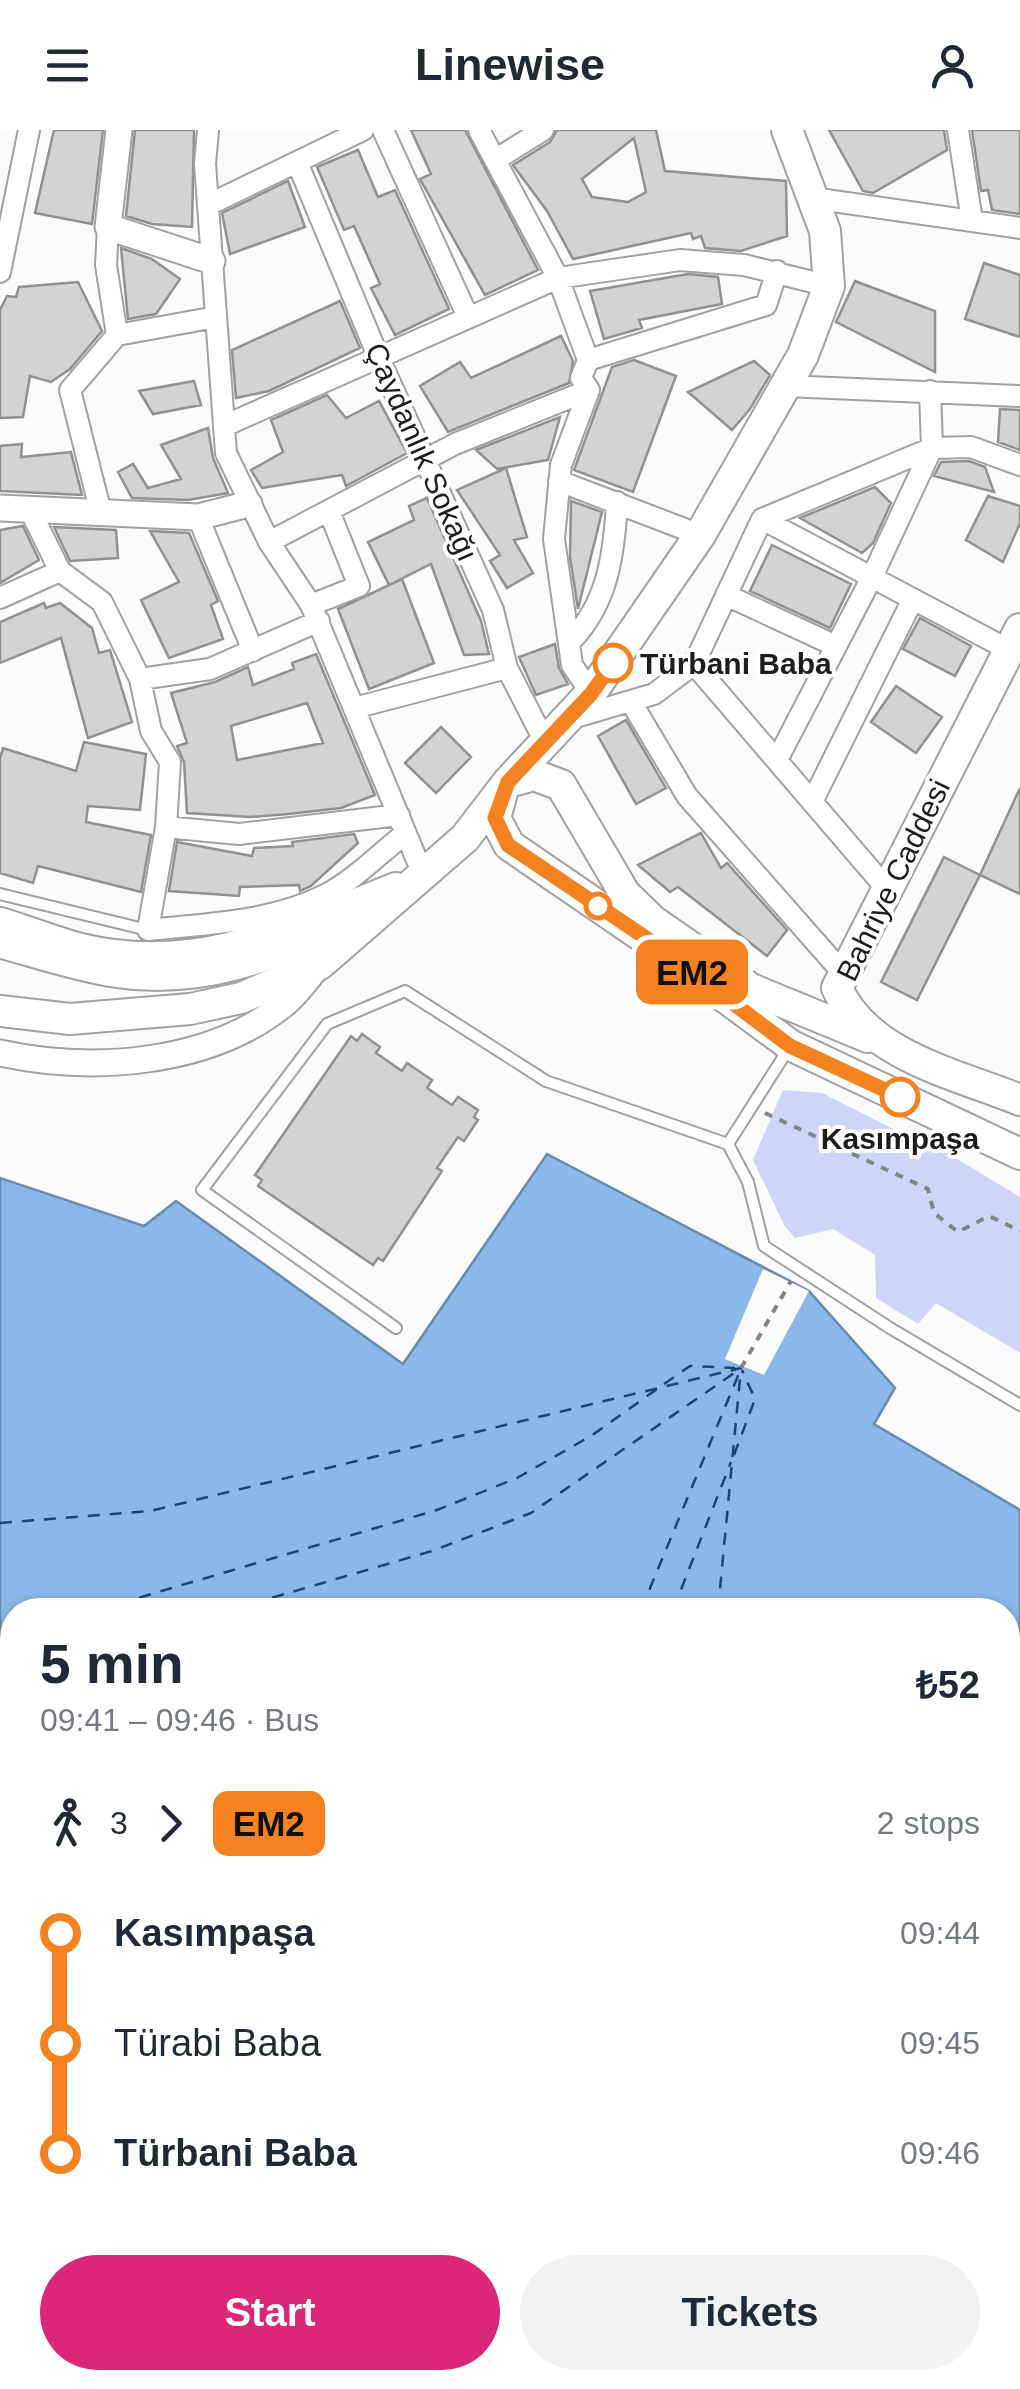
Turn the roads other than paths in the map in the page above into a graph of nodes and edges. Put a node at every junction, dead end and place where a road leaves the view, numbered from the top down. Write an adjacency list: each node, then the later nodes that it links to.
1 (29, 130): 17 (street)
2 (119, 130): 15 (street)
3 (208, 130): 13 (street)
4 (363, 130): 11 (street)
5 (383, 130): 24 (street)
6 (479, 130): 10 (street)
7 (543, 130): 10 (street)
8 (787, 130): 12 (main road)
9 (958, 130): 14 (street)
10 (495, 160): 21 (street)
11 (297, 162): 13 (street); 26 (street, Çaydanlık Sokağı)
12 (812, 198): 14 (street); 22 (main road)
13 (208, 205): 18 (street)
14 (972, 221): 16 (street)
15 (108, 226): 18 (street); 25 (street)
16 (1020, 228)
17 (4, 239): 20 (street)
18 (212, 261): 23 (street)
19 (777, 270): 21 (street); 22 (street); 27 (street)
20 (0, 272)
21 (558, 278): 24 (street); 27 (street)
22 (829, 286): 28 (main road)
23 (216, 317): 25 (street); 32 (street)
24 (468, 317): 26 (street)
25 (118, 335): 42 (street)
26 (378, 356): 32 (street); 34 (street, Çaydanlık Sokağı)
27 (588, 360): 29 (street)
28 (786, 386): 30 (street); 45 (main road)
29 (589, 390): 34 (street); 36 (street)
30 (930, 391): 31 (street); 33 (street)
31 (1020, 396)
32 (224, 426): 38 (street)
33 (932, 448): 35 (street); 44 (street); 48 (street)
34 (427, 460): 41 (street); 58 (street, Çaydanlık Sokağı)
35 (1020, 465)
36 (559, 480): 37 (street); 54 (street)
37 (617, 502): 45 (street); 54 (street)
38 (249, 504): 43 (street); 46 (street)
39 (0, 508): 40 (street)
40 (30, 510): 42 (street); 47 (street)
41 (329, 511): 46 (street); 52 (street)
42 (102, 513): 43 (street)
43 (198, 517): 56 (street)
44 (762, 518): 48 (street); 49 (street)
45 (700, 535): 60 (main road)
46 (269, 542): 52 (street)
47 (60, 571): 50 (street); 59 (street)
48 (872, 577): 51 (street); 55 (street)
49 (726, 595): 55 (street); 57 (street)
50 (0, 598)
51 (913, 599): 53 (street); 67 (street)
52 (315, 613): 56 (street); 62 (street)
53 (1015, 639): 73 (main road, Bahriye Caddesi)
54 (569, 643): 60 (street)
55 (836, 646): 65 (street)
56 (253, 650): 59 (street)
57 (694, 664): 61 (street); 65 (street)
58 (507, 668): 62 (street); 64 (street, Çaydanlık Sokağı)
59 (140, 679): 69 (street)
60 (591, 694): 63 (main road)
61 (631, 702): 63 (street); 80 (street)
62 (354, 708): 68 (street)
63 (567, 719): 64 (main road)
64 (546, 742): 66 (main road)
65 (777, 760): 67 (street)
66 (508, 782): 70 (main road); 71 (main road); 82 (main road)
67 (812, 802): 73 (street)
68 (402, 824): 69 (street); 72 (street); 77 (street)
69 (166, 827): 77 (street)
70 (464, 838): 71 (main road); 72 (main road)
71 (508, 845): 83 (main road)
72 (424, 877): 74 (main road); 79 (main road)
73 (886, 888): 80 (main road, Bahriye Caddesi)
74 (383, 893): 76 (main road); 78 (street)
75 (0, 894): 77 (lane)
76 (0, 923)
77 (148, 930)
78 (0, 945)
79 (320, 964): 81 (main road); 84 (street)
80 (842, 972): 82 (main road, Bahriye Caddesi)
81 (0, 1011)
82 (884, 1044): 85 (main road, Bahriye Caddesi)
83 (790, 1046): 86 (main road); 87 (lane)
84 (0, 1053)
85 (1020, 1100)
86 (976, 1133): 88 (main road); 89 (main road)
87 (728, 1144): 90 (lane); 91 (lane)
88 (1020, 1154)
89 (1020, 1173)
90 (396, 1328)
91 (1020, 1405)

